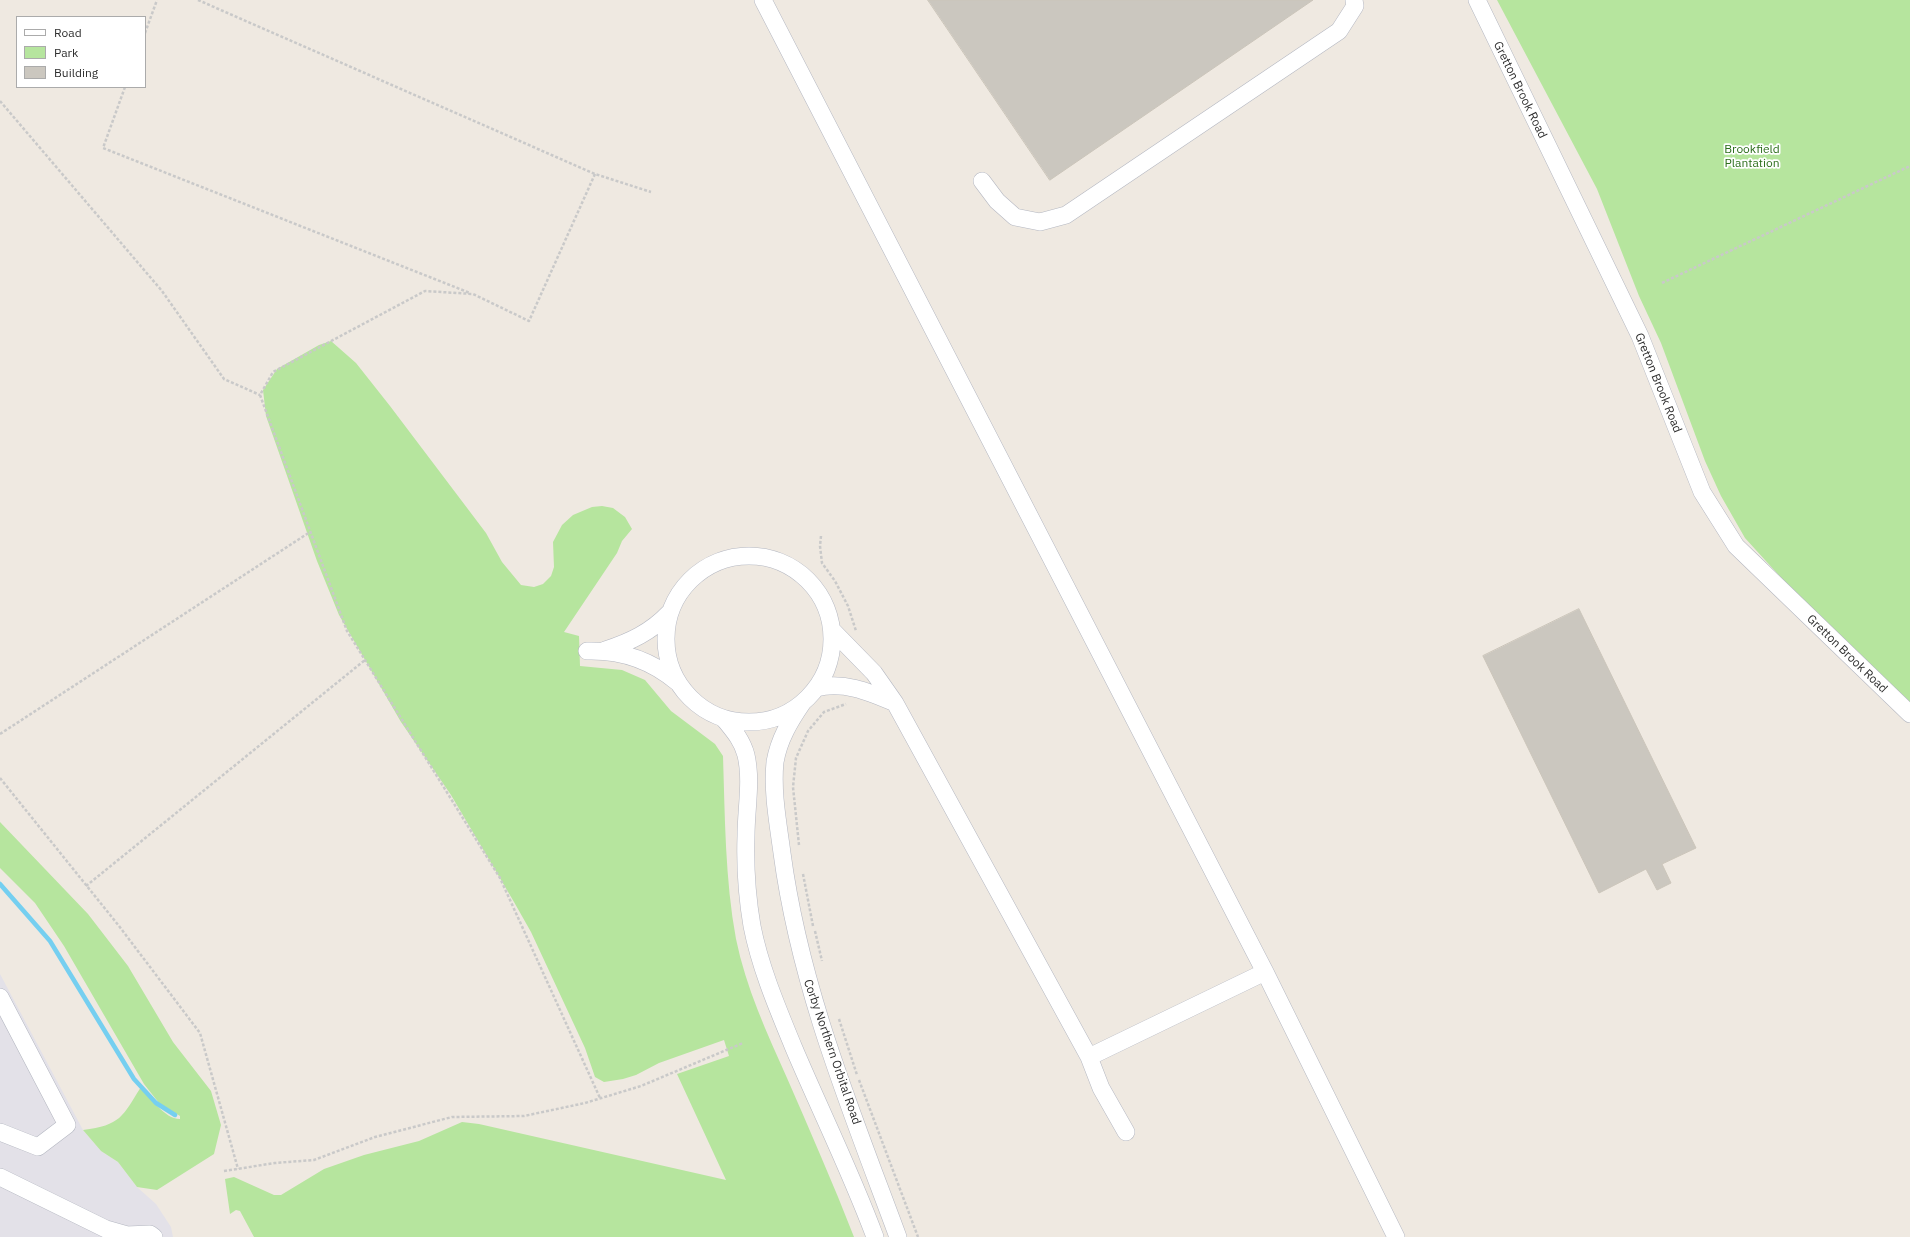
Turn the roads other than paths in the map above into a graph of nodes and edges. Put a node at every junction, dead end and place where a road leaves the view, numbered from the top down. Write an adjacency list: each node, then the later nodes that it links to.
1 (763, 0): 13 (street)
2 (1354, 0): 4 (street)
3 (1477, 0): 11 (street, Gretton Brook Road)
4 (982, 181)
5 (669, 613): 6 (street); 7 (street); 7 (street)
6 (832, 630): 8 (street); 10 (street)
7 (678, 684): 12 (street)
8 (816, 688): 9 (street); 10 (street)
9 (803, 702): 12 (street); 21 (street, Corby Northern Orbital Road)
10 (895, 703): 15 (street)
11 (1910, 714)
12 (724, 719): 20 (street)
13 (1265, 972): 15 (street); 22 (street)
14 (0, 997): 16 (street)
15 (1089, 1057): 17 (street)
16 (0, 1132)
17 (1126, 1132)
18 (1, 1178): 19 (street)
19 (154, 1237)
20 (875, 1237)
21 (898, 1237)
22 (1396, 1237)

